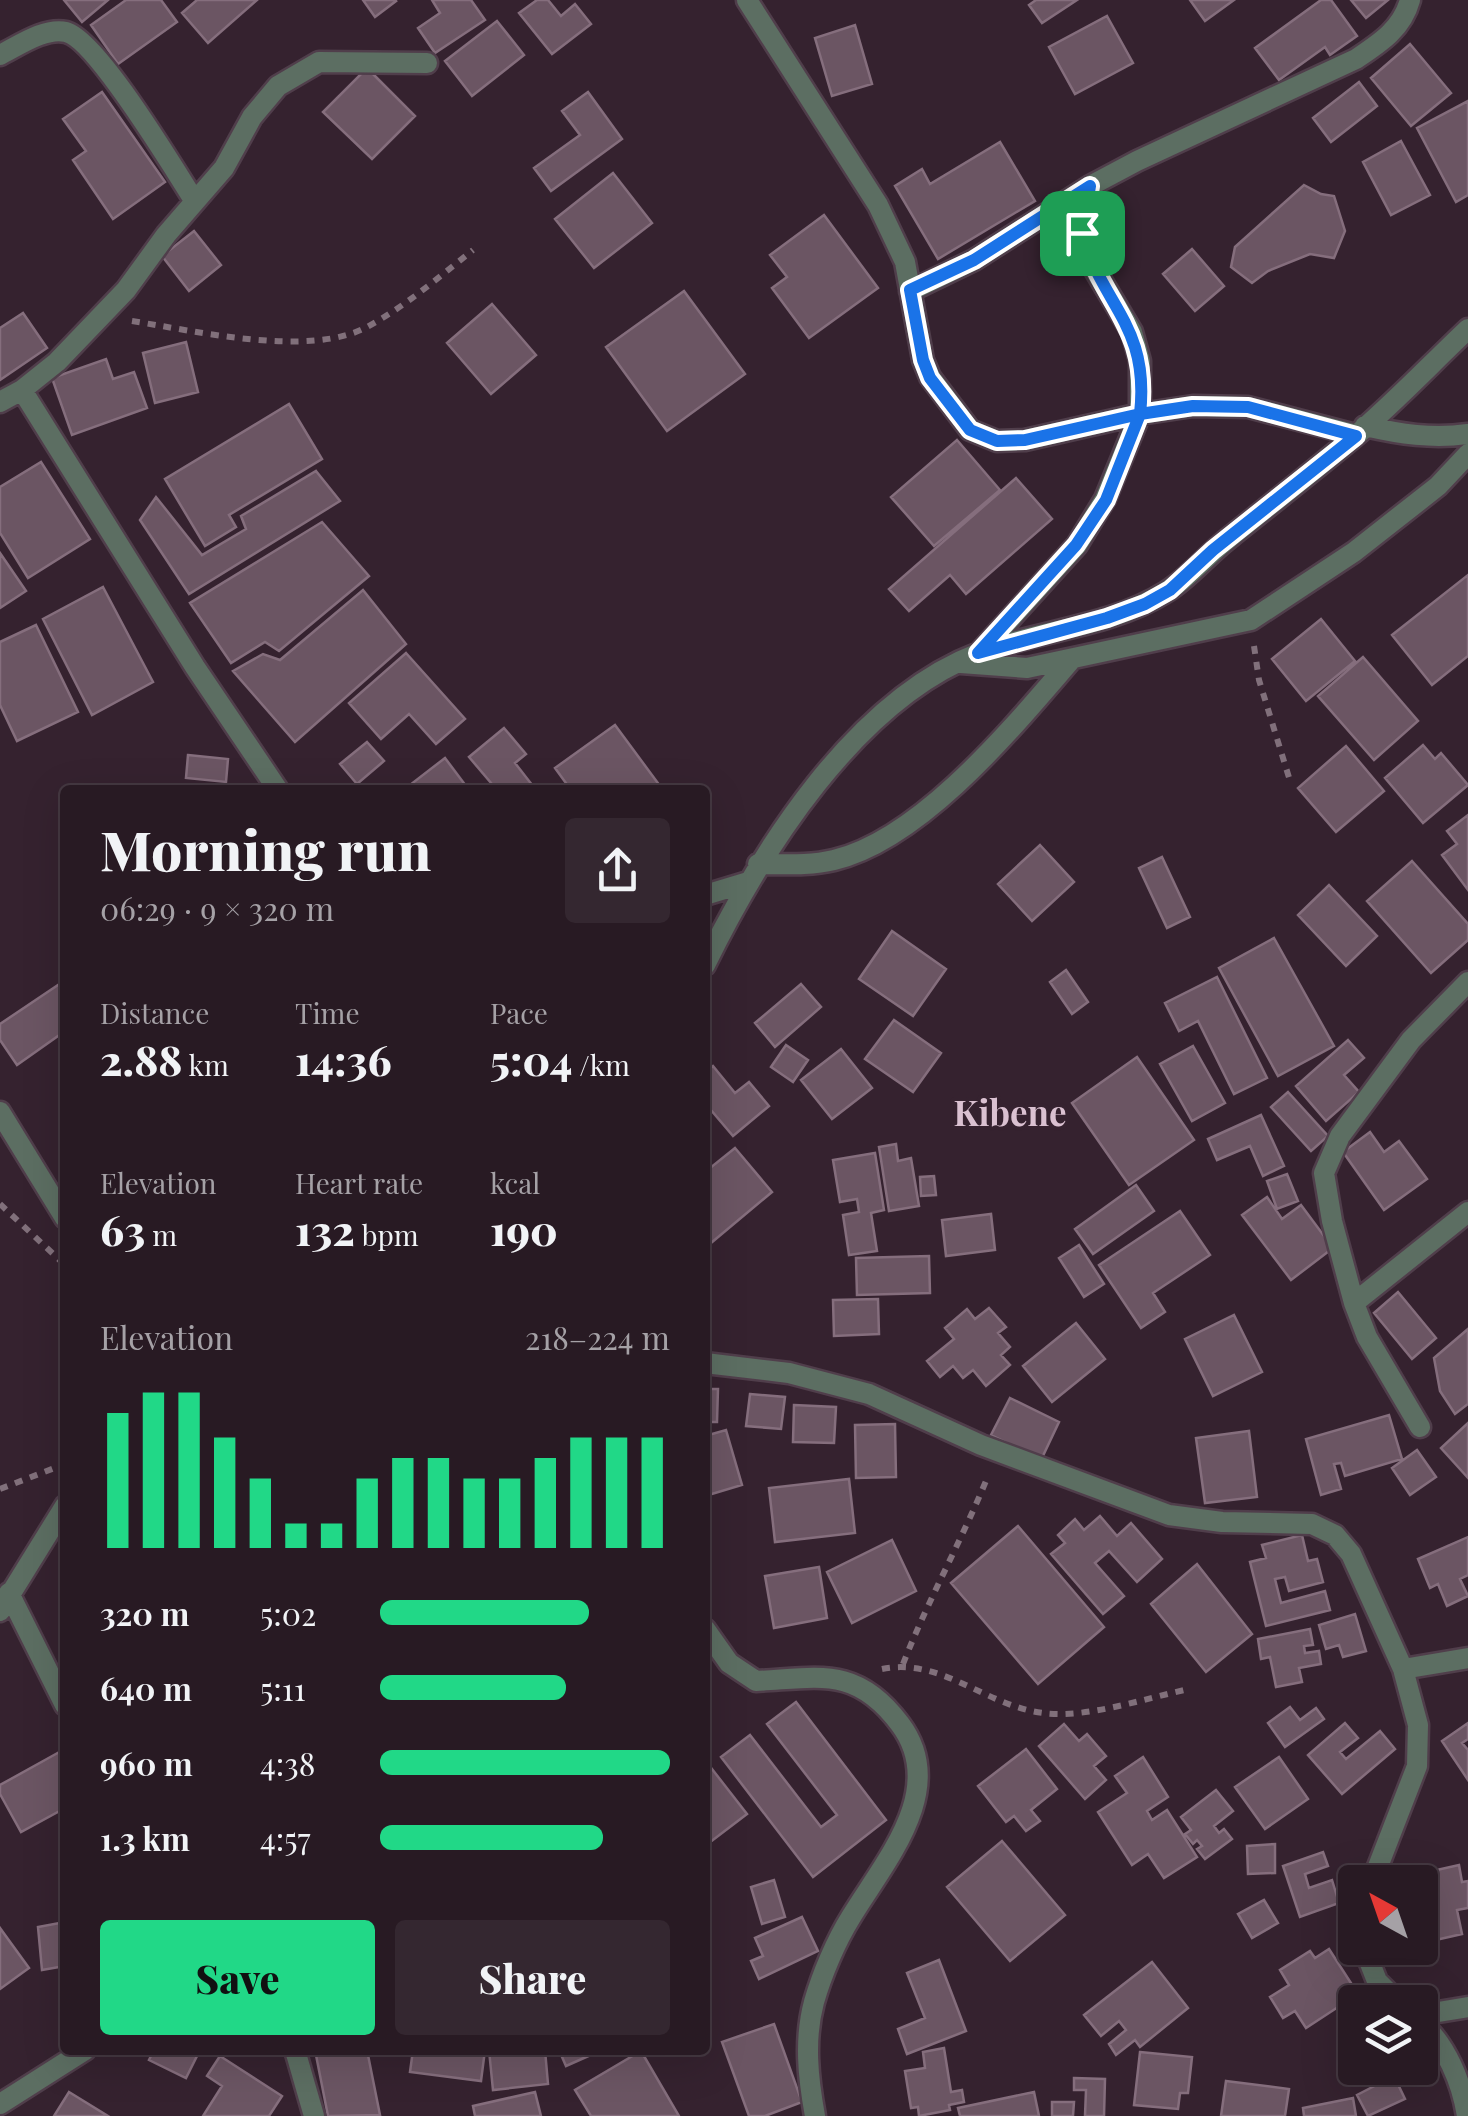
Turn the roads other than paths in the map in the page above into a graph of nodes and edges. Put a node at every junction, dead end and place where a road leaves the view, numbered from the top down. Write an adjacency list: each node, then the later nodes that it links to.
1 (747, 0): 7 (street)
2 (1410, 0): 5 (street)
3 (0, 55): 6 (street)
4 (427, 63): 6 (street)
5 (1090, 186): 7 (street); 11 (street)
6 (194, 200): 9 (street)
7 (910, 290): 11 (street)
8 (1468, 328): 12 (street)
9 (22, 390): 10 (street); 18 (street)
10 (0, 402)
11 (1140, 414): 12 (street); 15 (street)
12 (1361, 431): 13 (street); 15 (street)
13 (1468, 434)
14 (1468, 454): 16 (street)
15 (978, 653): 17 (street)
16 (1071, 660): 17 (street); 19 (street)
17 (954, 663): 19 (street)
18 (275, 785)
19 (753, 873): 20 (street); 21 (street)
20 (710, 892)
21 (710, 955)
22 (1468, 982): 26 (street)
23 (0, 1112): 24 (street)
24 (60, 1210)
25 (1468, 1212): 26 (street)
26 (1354, 1302): 28 (street)
27 (710, 1364): 33 (street)
28 (1420, 1427)
29 (60, 1514): 30 (street)
30 (4, 1602): 34 (street)
31 (710, 1636): 43 (street)
32 (1468, 1658): 33 (street)
33 (1403, 1669): 35 (street)
34 (60, 1697)
35 (1379, 1865)
36 (1468, 2006): 37 (street)
37 (1438, 2014)
38 (1438, 2040): 44 (street)
39 (77, 2055): 41 (street)
40 (296, 2055): 42 (street)
41 (0, 2104)
42 (314, 2116)
43 (816, 2116)
44 (1467, 2116)

